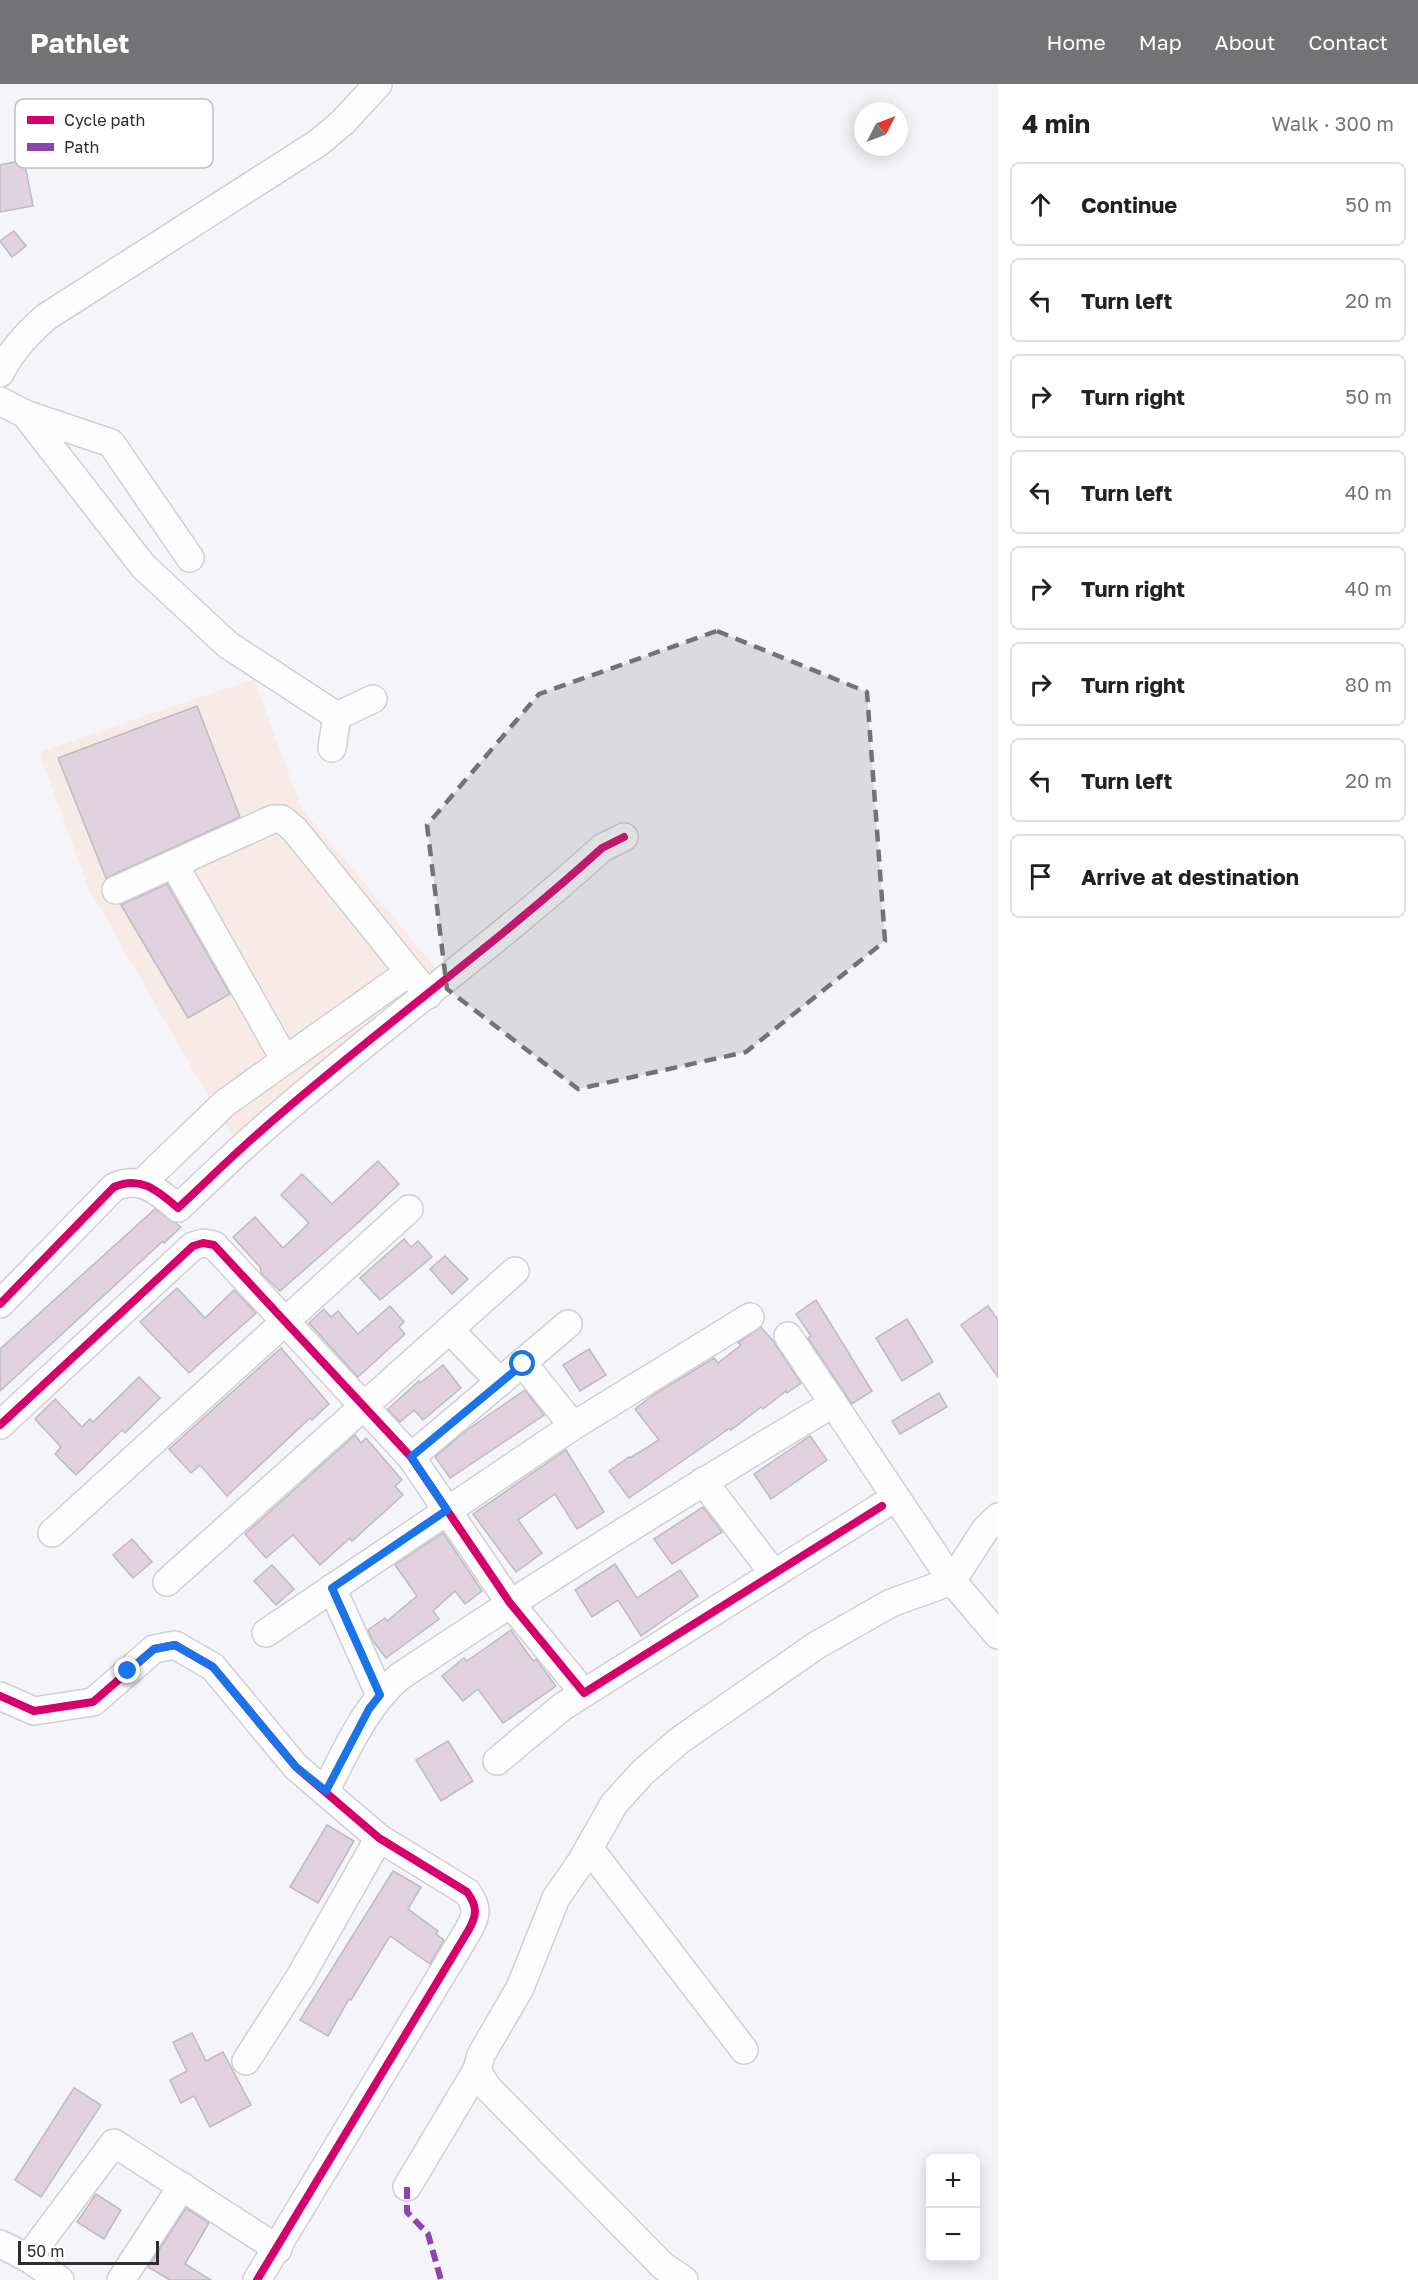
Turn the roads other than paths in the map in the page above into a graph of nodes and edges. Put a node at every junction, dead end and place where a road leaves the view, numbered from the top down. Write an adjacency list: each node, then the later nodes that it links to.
1 (378, 84): 2 (street)
2 (0, 373)
3 (0, 401): 4 (street)
4 (25, 414): 5 (street); 7 (street)
5 (190, 558)
6 (373, 699): 7 (street)
7 (337, 716): 8 (street)
8 (332, 748)
9 (624, 837): 13 (street)
10 (174, 864): 11 (street); 12 (street); 14 (street)
11 (116, 890)
12 (409, 972): 13 (street); 14 (street)
13 (428, 995): 15 (street)
14 (285, 1060): 15 (street)
15 (142, 1184): 18 (street)
16 (409, 1209): 20 (street)
17 (515, 1270): 22 (street)
18 (0, 1304)
19 (750, 1317): 29 (street)
20 (284, 1320): 26 (street); 28 (street); 35 (street)
21 (568, 1324): 24 (street)
22 (450, 1330): 25 (street); 26 (street)
23 (788, 1336): 37 (street)
24 (523, 1364): 25 (street); 29 (street)
25 (500, 1382): 30 (street)
26 (364, 1407): 30 (street); 38 (street)
27 (819, 1412): 31 (street)
28 (0, 1425)
29 (573, 1426): 33 (street)
30 (411, 1457): 33 (street)
31 (703, 1481): 36 (street); 40 (street)
32 (882, 1506): 36 (street)
33 (447, 1510): 39 (street); 40 (street)
34 (998, 1517): 37 (street)
35 (52, 1533)
36 (774, 1574): 43 (street)
37 (952, 1581): 42 (street); 49 (street)
38 (167, 1582)
39 (332, 1588): 41 (street); 44 (street)
40 (510, 1603): 43 (street); 44 (street)
41 (266, 1633)
42 (998, 1635)
43 (584, 1693): 46 (street)
44 (380, 1695): 47 (street)
45 (0, 1696): 47 (street)
46 (497, 1761)
47 (326, 1791): 48 (street)
48 (379, 1838): 51 (street); 56 (street)
49 (589, 1848): 50 (street); 52 (street)
50 (744, 2050)
51 (246, 2061)
52 (477, 2070): 54 (street); 61 (street)
53 (182, 2186): 56 (street); 57 (street); 59 (street)
54 (407, 2187)
55 (0, 2244): 57 (street)
56 (278, 2250): 60 (street)
57 (28, 2258): 58 (street)
58 (60, 2280)
59 (121, 2280)
60 (257, 2280)
61 (684, 2280)

